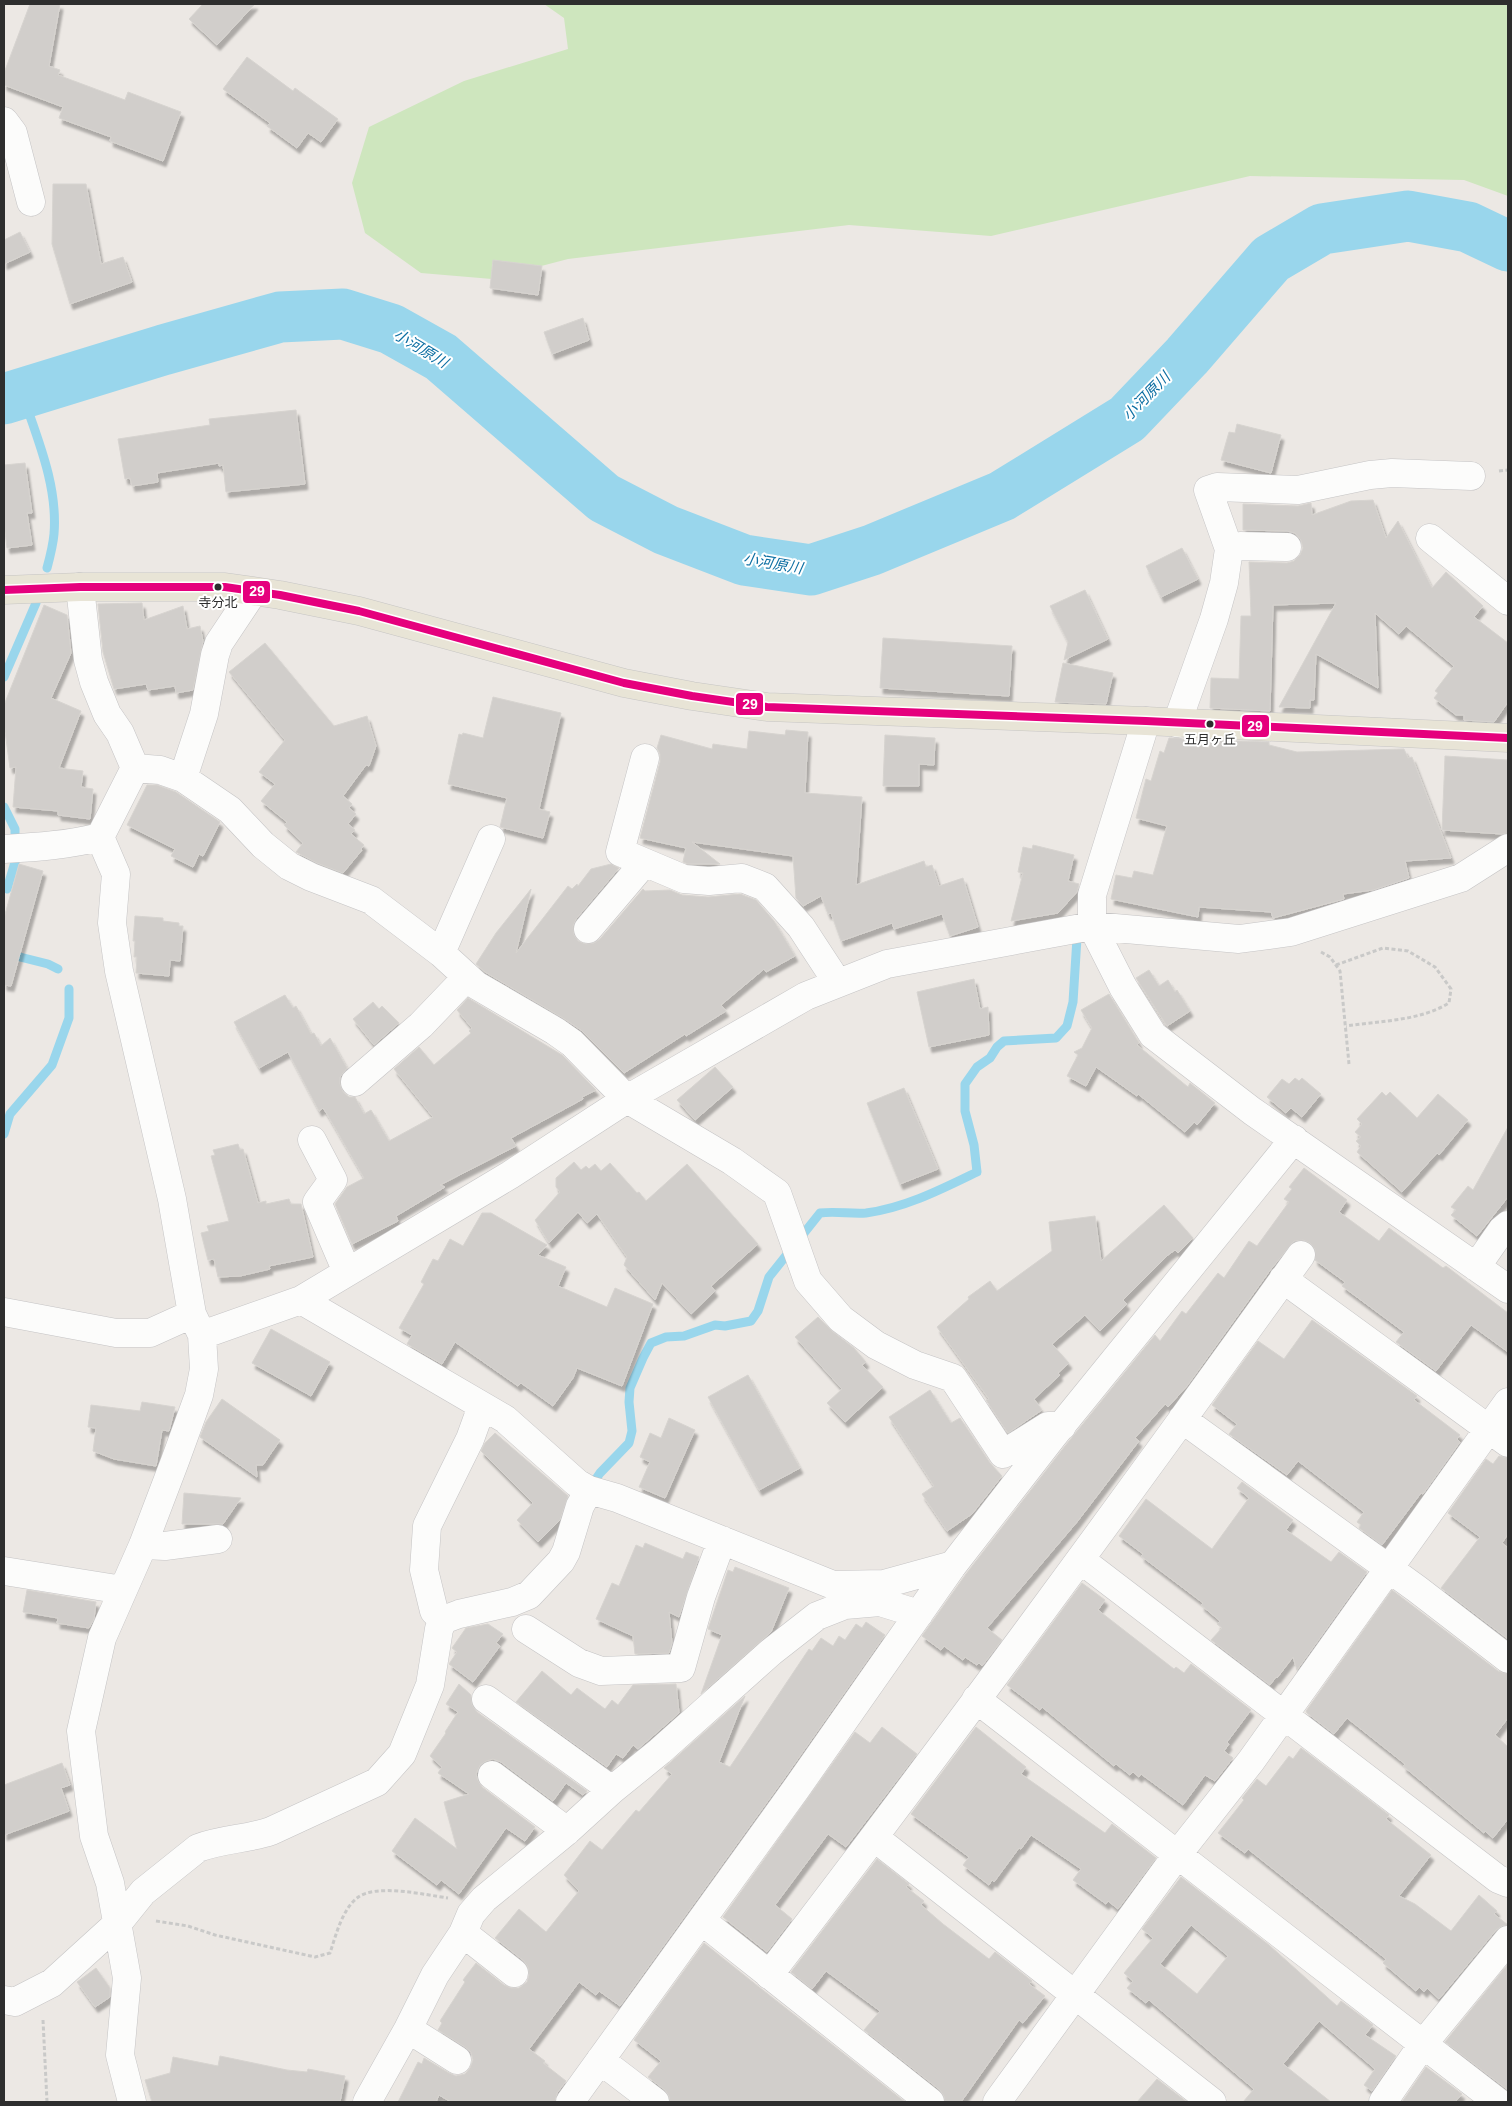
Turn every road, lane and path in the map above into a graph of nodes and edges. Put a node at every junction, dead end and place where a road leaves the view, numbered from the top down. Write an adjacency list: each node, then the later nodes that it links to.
1 (4, 121): 2 (street)
2 (31, 202)
3 (1471, 476): 6 (street)
4 (1430, 538): 10 (street)
5 (1287, 546): 6 (street)
6 (1229, 549): 12 (street)
7 (80, 588): 8 (main road); 9 (main road); 15 (street)
8 (4, 590)
9 (253, 592): 11 (main road); 16 (street)
10 (1508, 601)
11 (1146, 722): 12 (main road); 22 (street)
12 (1177, 723): 13 (main road)
13 (1508, 738)
14 (645, 758): 21 (street)
15 (135, 768): 16 (street); 17 (street)
16 (183, 778): 25 (street)
17 (100, 837): 20 (street); 43 (street)
18 (491, 839): 25 (street)
19 (1508, 848): 24 (street)
20 (4, 849)
21 (644, 863): 23 (street); 28 (street)
22 (1092, 926): 24 (street); 28 (street); 33 (street)
23 (588, 929)
24 (1291, 932): 26 (path)
25 (441, 953): 27 (street)
26 (1336, 965): 29 (path); 29 (path)
27 (467, 977): 31 (street); 32 (street)
28 (837, 982): 32 (street)
29 (1346, 1026): 30 (path)
30 (1350, 1064)
31 (355, 1082)
32 (628, 1099): 38 (street); 47 (street)
33 (1294, 1139): 37 (street); 47 (street)
34 (312, 1140): 38 (street)
35 (1508, 1225): 37 (street)
36 (1300, 1255): 39 (street)
37 (1476, 1267): 40 (street)
38 (347, 1272): 41 (street)
39 (1283, 1279): 46 (street); 48 (street)
40 (1508, 1289)
41 (300, 1300): 43 (street); 45 (street)
42 (4, 1312): 43 (street)
43 (197, 1325): 52 (street)
44 (1508, 1402): 48 (street)
45 (482, 1406): 49 (street); 59 (street)
46 (1182, 1419): 53 (street); 55 (street)
47 (1062, 1426): 54 (street)
48 (1498, 1436): 55 (street)
49 (589, 1490): 51 (street); 59 (street)
50 (218, 1539): 52 (street)
51 (722, 1540): 54 (street); 60 (street)
52 (143, 1545): 57 (street)
53 (1081, 1560): 63 (street); 64 (street)
54 (953, 1565): 58 (street)
55 (1390, 1569): 61 (street); 64 (street)
56 (4, 1571): 57 (street)
57 (123, 1590): 72 (street)
58 (919, 1614): 66 (street); 73 (street)
59 (443, 1620): 72 (street)
60 (526, 1629)
61 (1508, 1659)
62 (486, 1699): 66 (street)
63 (976, 1699): 68 (street); 69 (street)
64 (1285, 1714): 69 (street); 70 (street)
65 (492, 1775): 67 (street)
66 (612, 1790): 67 (street)
67 (567, 1832): 71 (street)
68 (874, 1838): 77 (street); 79 (street)
69 (1177, 1855): 79 (street); 82 (street)
70 (1508, 1883)
71 (480, 1904): 72 (path); 74 (street)
72 (121, 1919): 78 (street); 86 (street)
73 (702, 1921): 77 (street); 84 (street)
74 (463, 1933): 76 (street); 81 (street)
75 (1508, 1940): 82 (street)
76 (514, 1973)
77 (769, 1975): 90 (street)
78 (40, 1990): 80 (street); 85 (path)
79 (1076, 1994): 91 (street); 92 (street)
80 (4, 2000)
81 (408, 2030): 83 (street); 87 (street)
82 (1423, 2044): 93 (street); 94 (street)
83 (457, 2060)
84 (600, 2060): 88 (street); 89 (street)
85 (47, 2102)
86 (132, 2102)
87 (366, 2102)
88 (570, 2102)
89 (655, 2102)
90 (930, 2102)
91 (997, 2102)
92 (1212, 2102)
93 (1383, 2102)
94 (1498, 2102)

